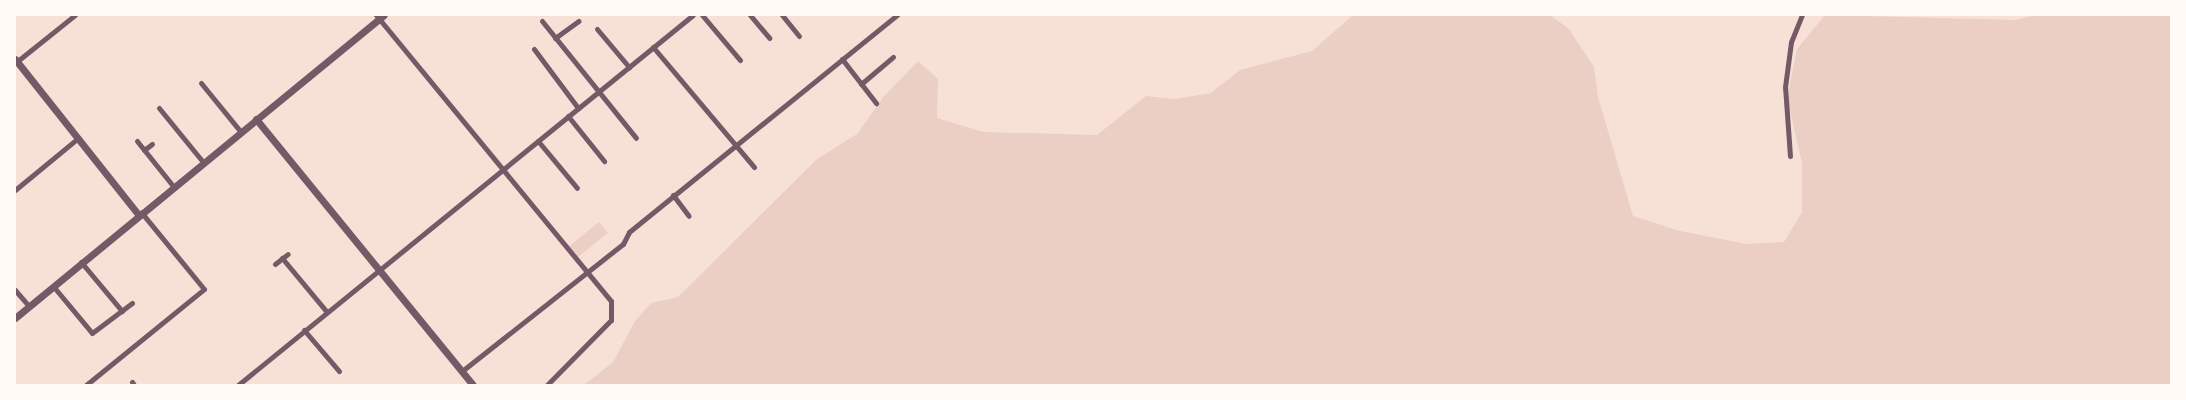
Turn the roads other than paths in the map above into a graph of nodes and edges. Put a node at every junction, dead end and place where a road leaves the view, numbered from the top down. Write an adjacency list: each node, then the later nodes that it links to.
1 (75, 15): 20 (street)
2 (702, 15): 19 (street)
3 (750, 15): 14 (street)
4 (782, 15): 12 (street)
5 (897, 15): 18 (street)
6 (1802, 15): 38 (street)
7 (380, 16): 29 (street); 42 (street)
8 (689, 16): 15 (street)
9 (578, 21): 13 (street)
10 (542, 22): 13 (street)
11 (597, 28): 21 (street)
12 (799, 36)
13 (555, 38): 24 (street)
14 (769, 38)
15 (653, 47): 21 (street); 36 (street)
16 (534, 49): 27 (street)
17 (892, 57): 23 (street)
18 (842, 59): 23 (street); 36 (street)
19 (740, 60)
20 (16, 61): 31 (street)
21 (629, 67): 24 (street)
22 (201, 83): 30 (street)
23 (861, 84): 25 (street)
24 (598, 92): 27 (street); 32 (street)
25 (876, 104)
26 (159, 108): 40 (street)
27 (578, 108): 28 (street)
28 (568, 116): 34 (street); 39 (street)
29 (256, 119): 30 (street); 53 (street)
30 (241, 132): 40 (street)
31 (78, 138): 45 (street); 47 (street)
32 (636, 138)
33 (137, 141): 37 (street)
34 (538, 141): 42 (street); 44 (street)
35 (152, 144): 37 (street)
36 (735, 145): 41 (street); 46 (street)
37 (144, 150): 43 (street)
38 (1790, 156)
39 (604, 160)
40 (203, 162): 43 (street)
41 (754, 167)
42 (503, 170): 53 (street); 54 (street)
43 (173, 186): 47 (street)
44 (577, 188)
45 (15, 190)
46 (673, 196): 48 (street); 54 (street)
47 (140, 213): 51 (street); 65 (street)
48 (690, 216)
49 (288, 254): 50 (street)
50 (282, 258): 52 (street); 60 (street)
51 (81, 262): 55 (street); 59 (street)
52 (276, 264)
53 (377, 270): 60 (street); 64 (street)
54 (585, 271): 64 (street); 68 (street)
55 (53, 286): 58 (street); 59 (street)
56 (15, 290): 58 (street)
57 (132, 303): 59 (street)
58 (29, 306): 61 (street)
59 (122, 311)
60 (327, 312): 62 (street)
61 (15, 318)
62 (304, 330): 63 (street); 66 (street)
63 (339, 371)
64 (462, 371): 67 (street)
65 (86, 385)
66 (238, 385)
67 (473, 385)
68 (547, 385)

